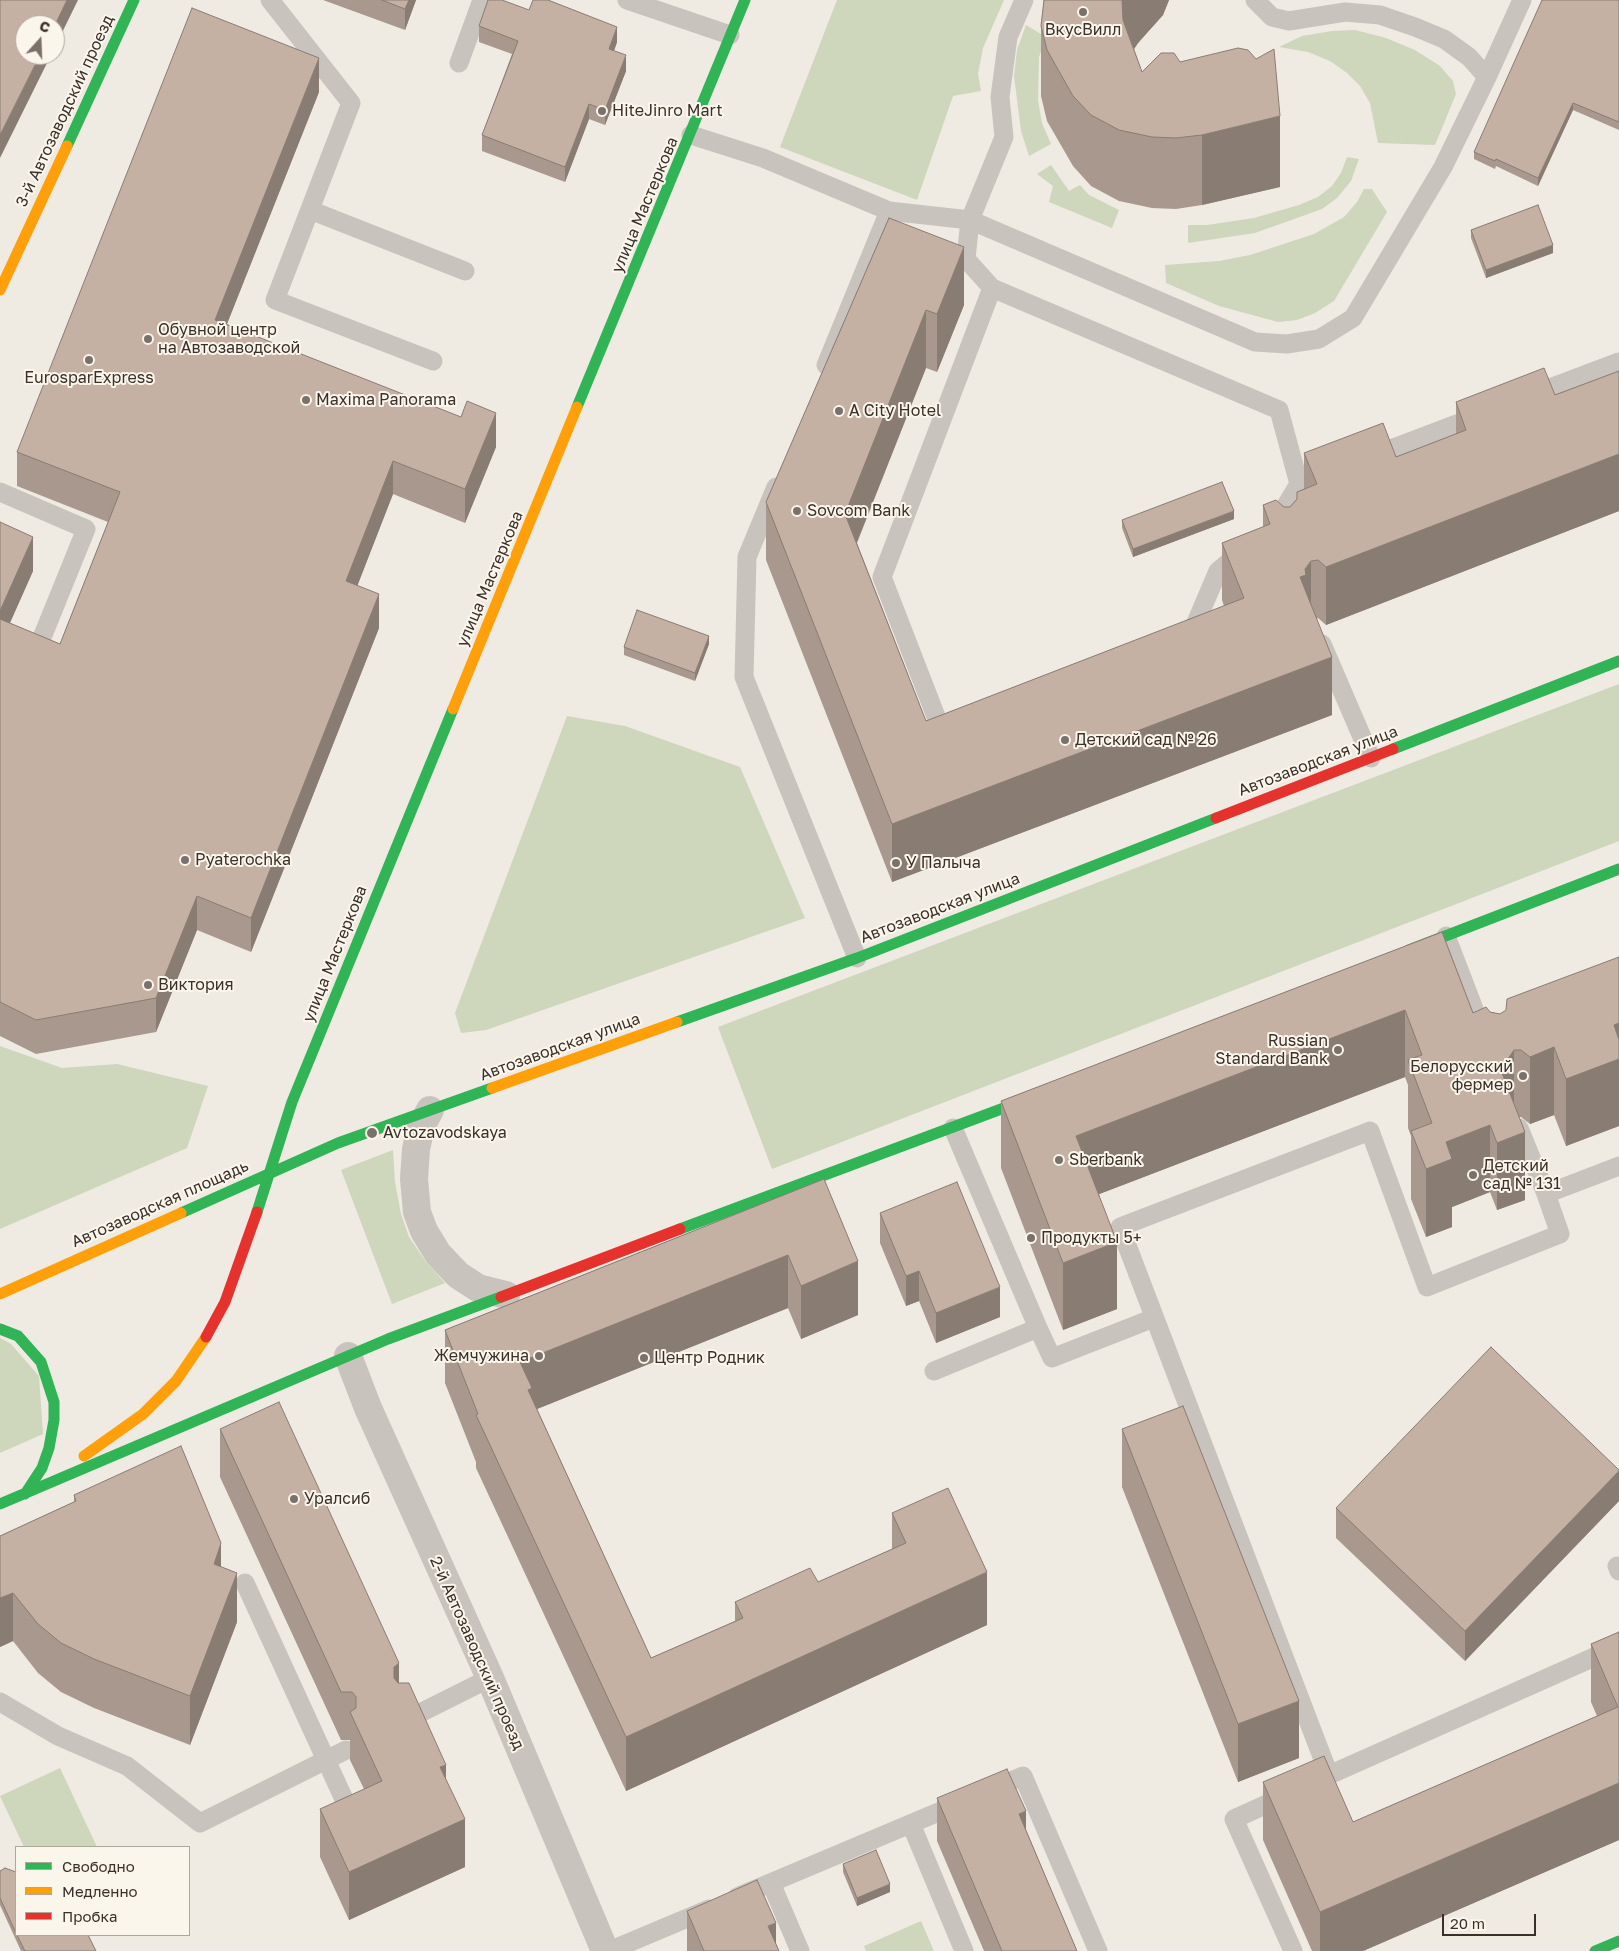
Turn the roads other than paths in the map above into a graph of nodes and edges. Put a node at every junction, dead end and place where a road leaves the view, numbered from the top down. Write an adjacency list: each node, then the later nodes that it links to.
1 (134, 0): 18 (main road, 3-й Автозаводский проезд)
2 (270, 0): 13 (lane)
3 (482, 0): 10 (lane)
4 (627, 0): 9 (lane)
5 (745, 0): 9 (main road, улица Мастеркова)
6 (1024, 0): 15 (lane)
7 (1255, 0): 11 (lane)
8 (1522, 0): 11 (lane)
9 (730, 35): 12 (main road, улица Мастеркова)
10 (459, 63)
11 (1487, 77): 15 (lane)
12 (692, 135): 14 (lane); 47 (main road, улица Мастеркова)
13 (310, 210): 16 (lane); 19 (lane)
14 (890, 210): 15 (lane); 21 (lane)
15 (970, 220): 17 (lane)
16 (465, 270)
17 (992, 288): 27 (lane); 35 (lane)
18 (0, 290)
19 (432, 361)
20 (1619, 362): 22 (lane)
21 (818, 384)
22 (1509, 404)
23 (1491, 411): 24 (lane)
24 (1354, 463)
25 (781, 475): 40 (lane)
26 (1318, 477): 27 (lane)
27 (1299, 484): 29 (lane)
28 (0, 492): 32 (lane)
29 (1263, 534): 30 (lane); 33 (lane)
30 (1284, 546)
31 (1316, 629): 36 (lane)
32 (41, 640)
33 (1165, 643)
34 (1619, 661): 36 (main road, Автозаводская улица)
35 (970, 721)
36 (1371, 758): 40 (main road, Автозаводская улица)
37 (1619, 868): 38 (main road)
38 (1446, 936): 39 (main road); 41 (lane)
39 (1401, 954)
40 (857, 958): 43 (main road, Автозаводская улица)
41 (1490, 1052)
42 (1049, 1091): 44 (main road)
43 (430, 1110): 47 (main road, Автозаводская улица); 50 (street)
44 (953, 1128): 50 (main road); 52 (lane)
45 (1519, 1128): 48 (lane)
46 (1619, 1166): 48 (lane)
47 (268, 1173): 49 (main road, Автозаводская площадь); 56 (main road, Автозаводская площадь)
48 (1546, 1194): 51 (lane)
49 (0, 1294)
50 (506, 1295): 54 (main road)
51 (1154, 1318): 52 (lane); 66 (lane)
52 (1038, 1328): 55 (lane)
53 (0, 1329): 57 (main road)
54 (348, 1356): 56 (main road, Автозаводская площадь); 61 (street, 2-й Автозаводский проезд)
55 (934, 1371)
56 (42, 1486): 57 (main road, Автозаводская площадь)
57 (25, 1494): 58 (main road, Автозаводская площадь)
58 (0, 1504)
59 (245, 1583): 65 (lane)
60 (1619, 1646): 66 (lane)
61 (490, 1678): 63 (lane); 71 (street, 2-й Автозаводский проезд)
62 (0, 1702): 65 (lane)
63 (404, 1721)
64 (346, 1750): 65 (lane)
65 (326, 1760): 67 (lane)
66 (1329, 1775): 75 (lane)
67 (355, 1822)
68 (911, 1824): 69 (lane); 73 (lane); 74 (lane)
69 (771, 1883): 71 (lane); 72 (lane)
70 (1619, 1941): 76 (main road)
71 (607, 1951)
72 (800, 1951)
73 (964, 1951)
74 (1098, 1951)
75 (1293, 1951)
76 (1595, 1951)

